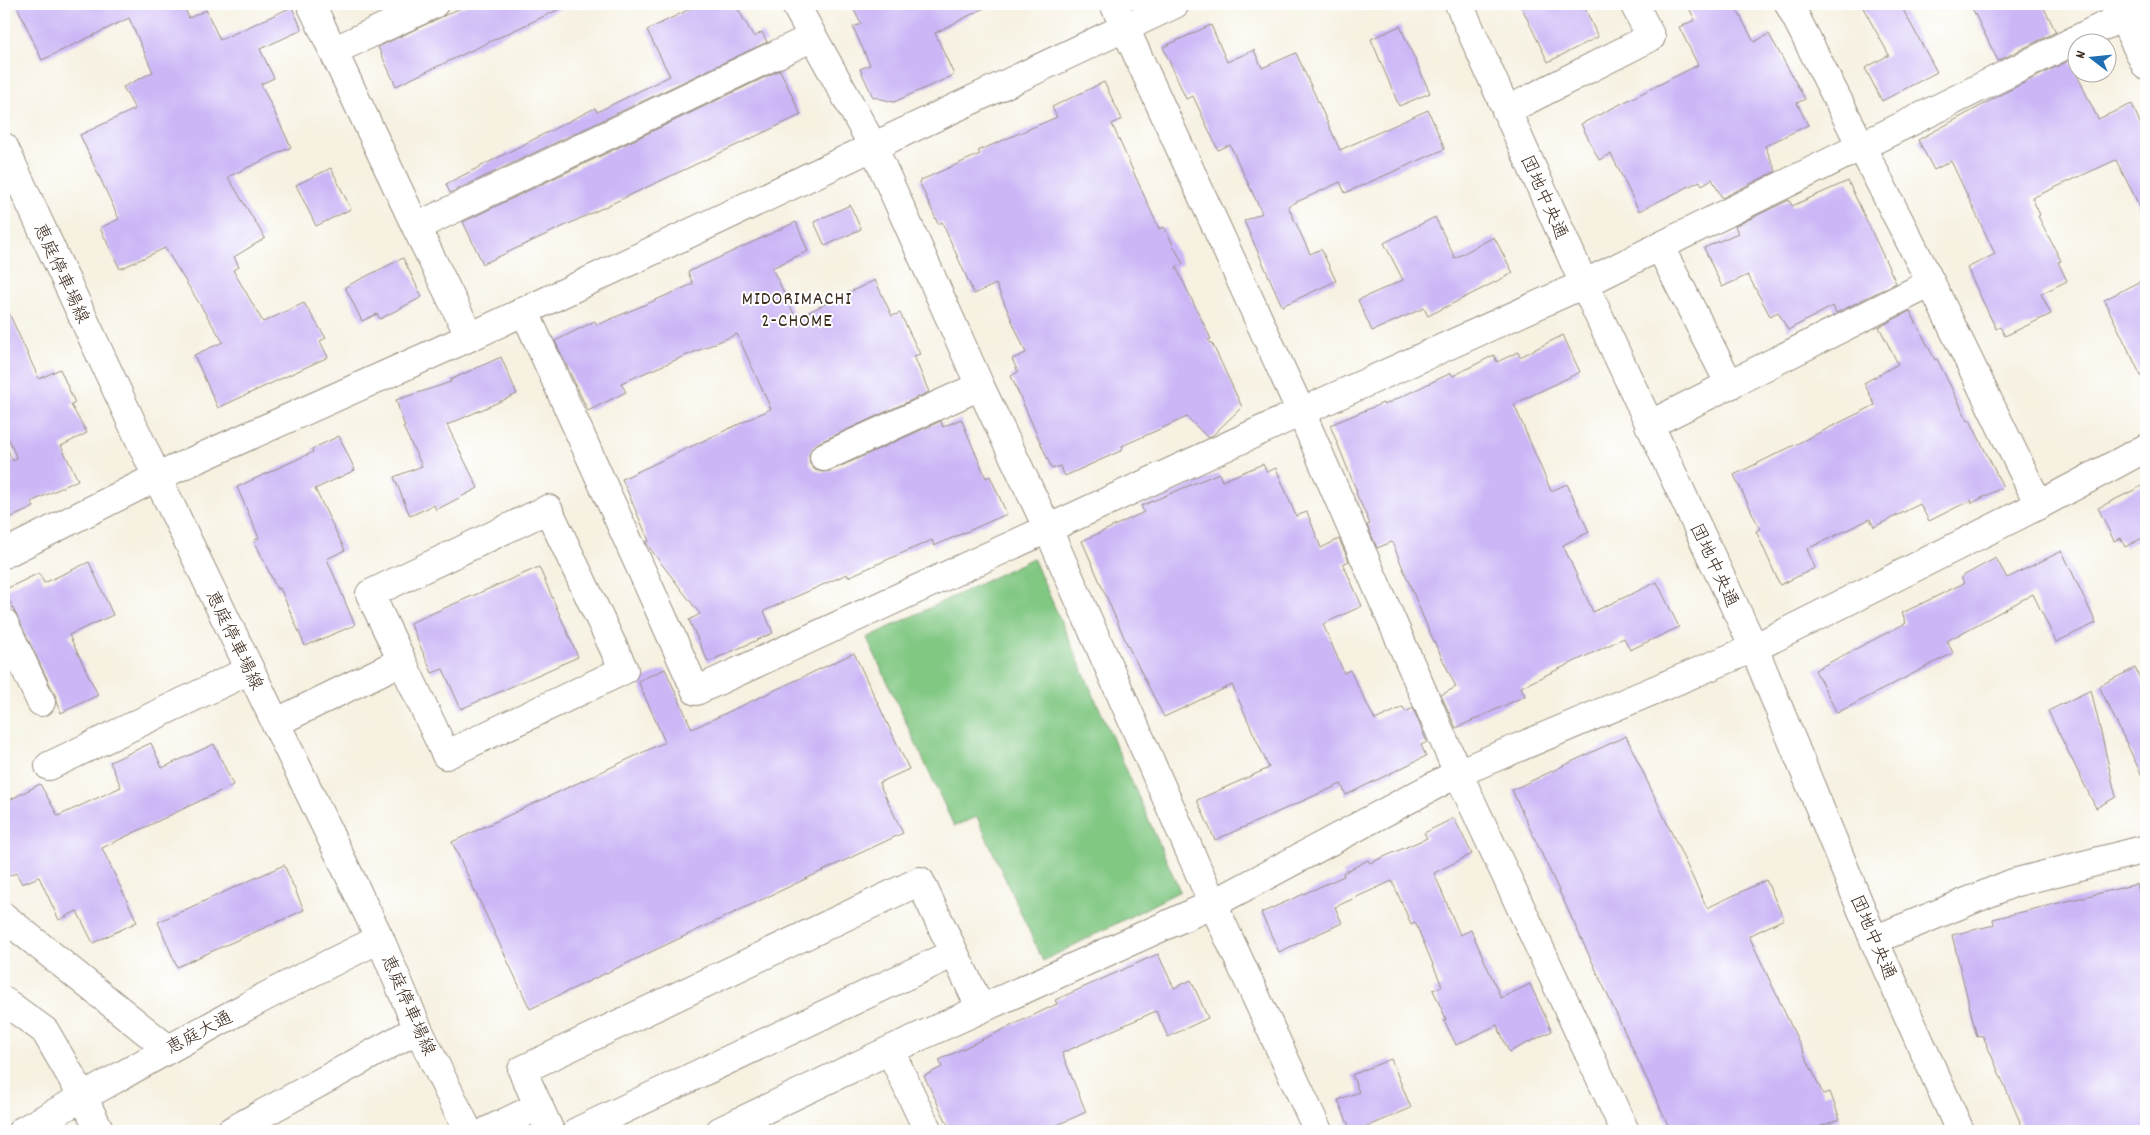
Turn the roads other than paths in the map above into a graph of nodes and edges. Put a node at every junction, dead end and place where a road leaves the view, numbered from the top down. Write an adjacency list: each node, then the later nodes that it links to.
1 (311, 4): 11 (street)
2 (434, 4): 11 (street)
3 (795, 4): 10 (street)
4 (1175, 4): 9 (street)
5 (1459, 4): 13 (street, 団地中央通)
6 (1634, 4): 13 (street)
7 (1790, 4): 14 (street)
8 (2129, 8): 12 (street); 14 (street)
9 (1120, 15): 15 (street); 25 (street)
10 (812, 37): 15 (street); 17 (street)
11 (333, 51): 17 (street)
12 (2146, 66)
13 (1506, 111): 19 (street, 団地中央通)
14 (1860, 145): 18 (street); 20 (street)
15 (872, 146): 21 (street); 24 (street)
16 (4, 147): 29 (street, 恵庭停車場線)
17 (416, 227): 22 (street)
18 (1660, 247): 19 (street); 23 (street)
19 (1584, 284): 25 (street); 26 (street, 団地中央通)
20 (1931, 284): 23 (street); 30 (street)
21 (524, 310): 22 (street); 31 (street)
22 (470, 337): 29 (street)
23 (1730, 385): 26 (street)
24 (980, 386): 28 (street); 31 (street)
25 (1301, 412): 31 (street); 40 (street)
26 (1650, 425): 34 (street, 団地中央通)
27 (2146, 448): 30 (street)
28 (824, 457)
29 (157, 477): 32 (street); 36 (street, 恵庭停車場線)
30 (2039, 505): 34 (street)
31 (1048, 529): 42 (street)
32 (4, 554)
33 (4, 623): 37 (street)
34 (1754, 648): 40 (street); 45 (street, 団地中央通)
35 (402, 661): 35 (street); 38 (street)
36 (250, 670): 38 (street, 恵庭停車場線); 39 (street)
37 (41, 702)
38 (275, 723): 44 (street, 恵庭停車場線)
39 (49, 766)
40 (1458, 773): 42 (street); 64 (street)
41 (2146, 849): 45 (street)
42 (1213, 904): 48 (street); 63 (street)
43 (4, 917): 50 (street)
44 (380, 939): 49 (street, 恵庭停車場線); 50 (street, 恵庭大通)
45 (1874, 940): 65 (street, 団地中央通)
46 (954, 953): 48 (street); 53 (street); 60 (street)
47 (4, 1001): 52 (street)
48 (980, 1009): 51 (street)
49 (418, 1029): 56 (street); 57 (street, 恵庭停車場線)
50 (168, 1048): 52 (street, 恵庭大通)
51 (890, 1050): 61 (street); 62 (street)
52 (83, 1097): 54 (street, 恵庭大通); 55 (street)
53 (539, 1106): 58 (street); 59 (street)
54 (22, 1131)
55 (100, 1131)
56 (231, 1131)
57 (468, 1131)
58 (487, 1131)
59 (550, 1131)
60 (578, 1131)
61 (720, 1131)
62 (928, 1131)
63 (1318, 1131)
64 (1625, 1131)
65 (1960, 1131)

